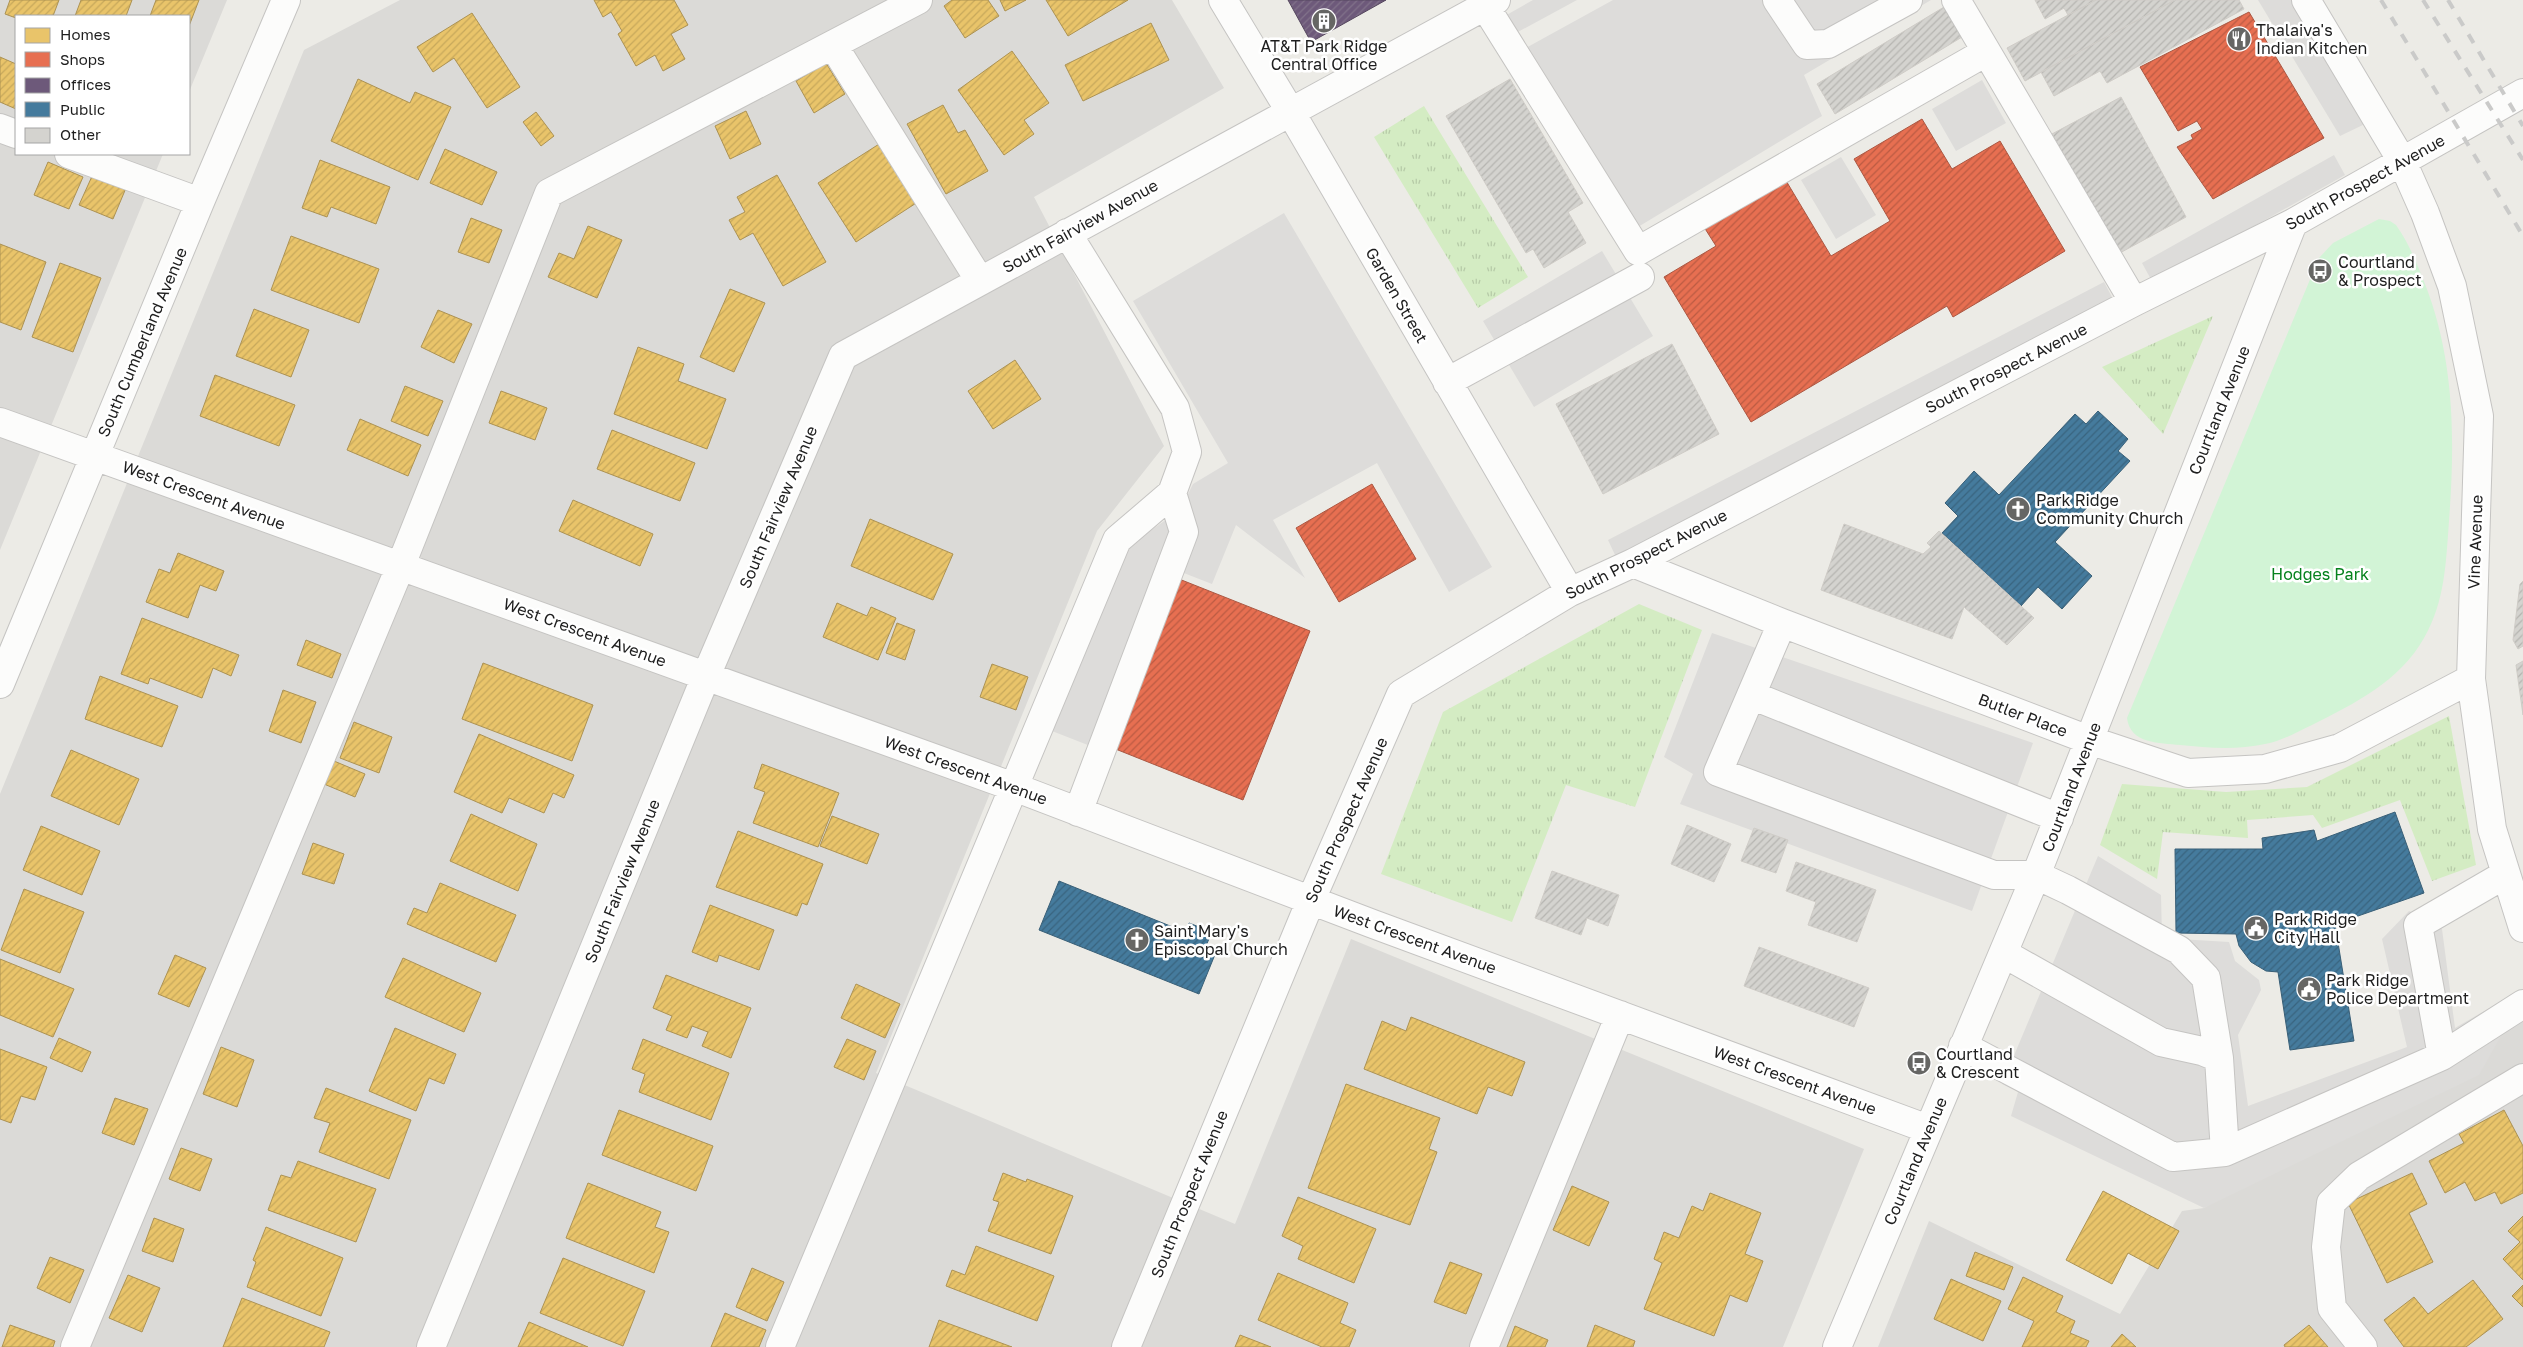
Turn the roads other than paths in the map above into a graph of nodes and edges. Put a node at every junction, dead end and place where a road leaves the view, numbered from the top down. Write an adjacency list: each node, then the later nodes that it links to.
1 (286, 0): 17 (street, South Cumberland Avenue)
2 (918, 0): 9 (street)
3 (1223, 0): 12 (street, Garden Street)
4 (1777, 0): 5 (street)
5 (1908, 0)
6 (1956, 0): 10 (street)
7 (2306, 0): 16 (street, Vine Avenue)
8 (1490, 3): 10 (street); 12 (street, South Fairview Avenue)
9 (833, 45): 21 (street); 28 (street)
10 (1986, 52): 22 (street)
11 (2523, 93): 16 (street, South Prospect Avenue)
12 (1290, 111): 19 (street, South Fairview Avenue); 23 (street, Garden Street)
13 (0, 128): 14 (street)
14 (15, 134)
15 (72, 155): 17 (street)
16 (2402, 161): 18 (street, South Prospect Avenue); 32 (street, Vine Avenue)
17 (200, 202): 25 (street, South Cumberland Avenue)
18 (2293, 223): 22 (street, South Prospect Avenue); 35 (street, Courtland Avenue)
19 (1068, 233): 21 (street, South Fairview Avenue); 26 (street)
20 (1640, 277): 23 (street)
21 (980, 281): 31 (street, South Fairview Avenue)
22 (2134, 302): 27 (street, South Prospect Avenue)
23 (1448, 382): 29 (street, Garden Street)
24 (0, 422): 25 (street, West Crescent Avenue)
25 (95, 456): 28 (street, West Crescent Avenue); 33 (street, South Cumberland Avenue)
26 (1172, 493): 36 (street); 37 (street)
27 (1633, 563): 29 (street, South Prospect Avenue); 30 (street, Butler Place)
28 (401, 565): 31 (street, West Crescent Avenue); 52 (street)
29 (1570, 592): 41 (street, South Prospect Avenue)
30 (1782, 623): 34 (street); 35 (street, Butler Place)
31 (706, 676): 36 (street, West Crescent Avenue); 53 (street, South Fairview Avenue)
32 (2471, 679): 35 (street, Butler Place); 39 (street, Vine Avenue)
33 (0, 684)
34 (1751, 695): 38 (street); 40 (street)
35 (2089, 740): 38 (street, Courtland Avenue)
36 (1014, 787): 37 (street, West Crescent Avenue); 54 (street)
37 (1078, 812): 41 (street, West Crescent Avenue)
38 (2059, 818): 40 (street, Courtland Avenue)
39 (2506, 874): 42 (street, Vine Avenue); 47 (street)
40 (2036, 875): 43 (street, Courtland Avenue); 48 (street)
41 (1311, 900): 45 (street, West Crescent Avenue); 55 (street, South Prospect Avenue)
42 (2523, 928)
43 (2003, 953): 46 (street, Courtland Avenue); 48 (street)
44 (2523, 1004): 47 (street)
45 (1620, 1015): 50 (street, West Crescent Avenue); 56 (street)
46 (1963, 1046): 50 (street, Courtland Avenue); 51 (street)
47 (2442, 1056): 51 (street)
48 (2219, 1058): 51 (street)
49 (2523, 1078): 58 (street)
50 (1928, 1129): 57 (street, Courtland Avenue)
51 (2225, 1152)
52 (75, 1347)
53 (431, 1347)
54 (780, 1347)
55 (1126, 1347)
56 (1484, 1347)
57 (1837, 1347)
58 (2362, 1347)

